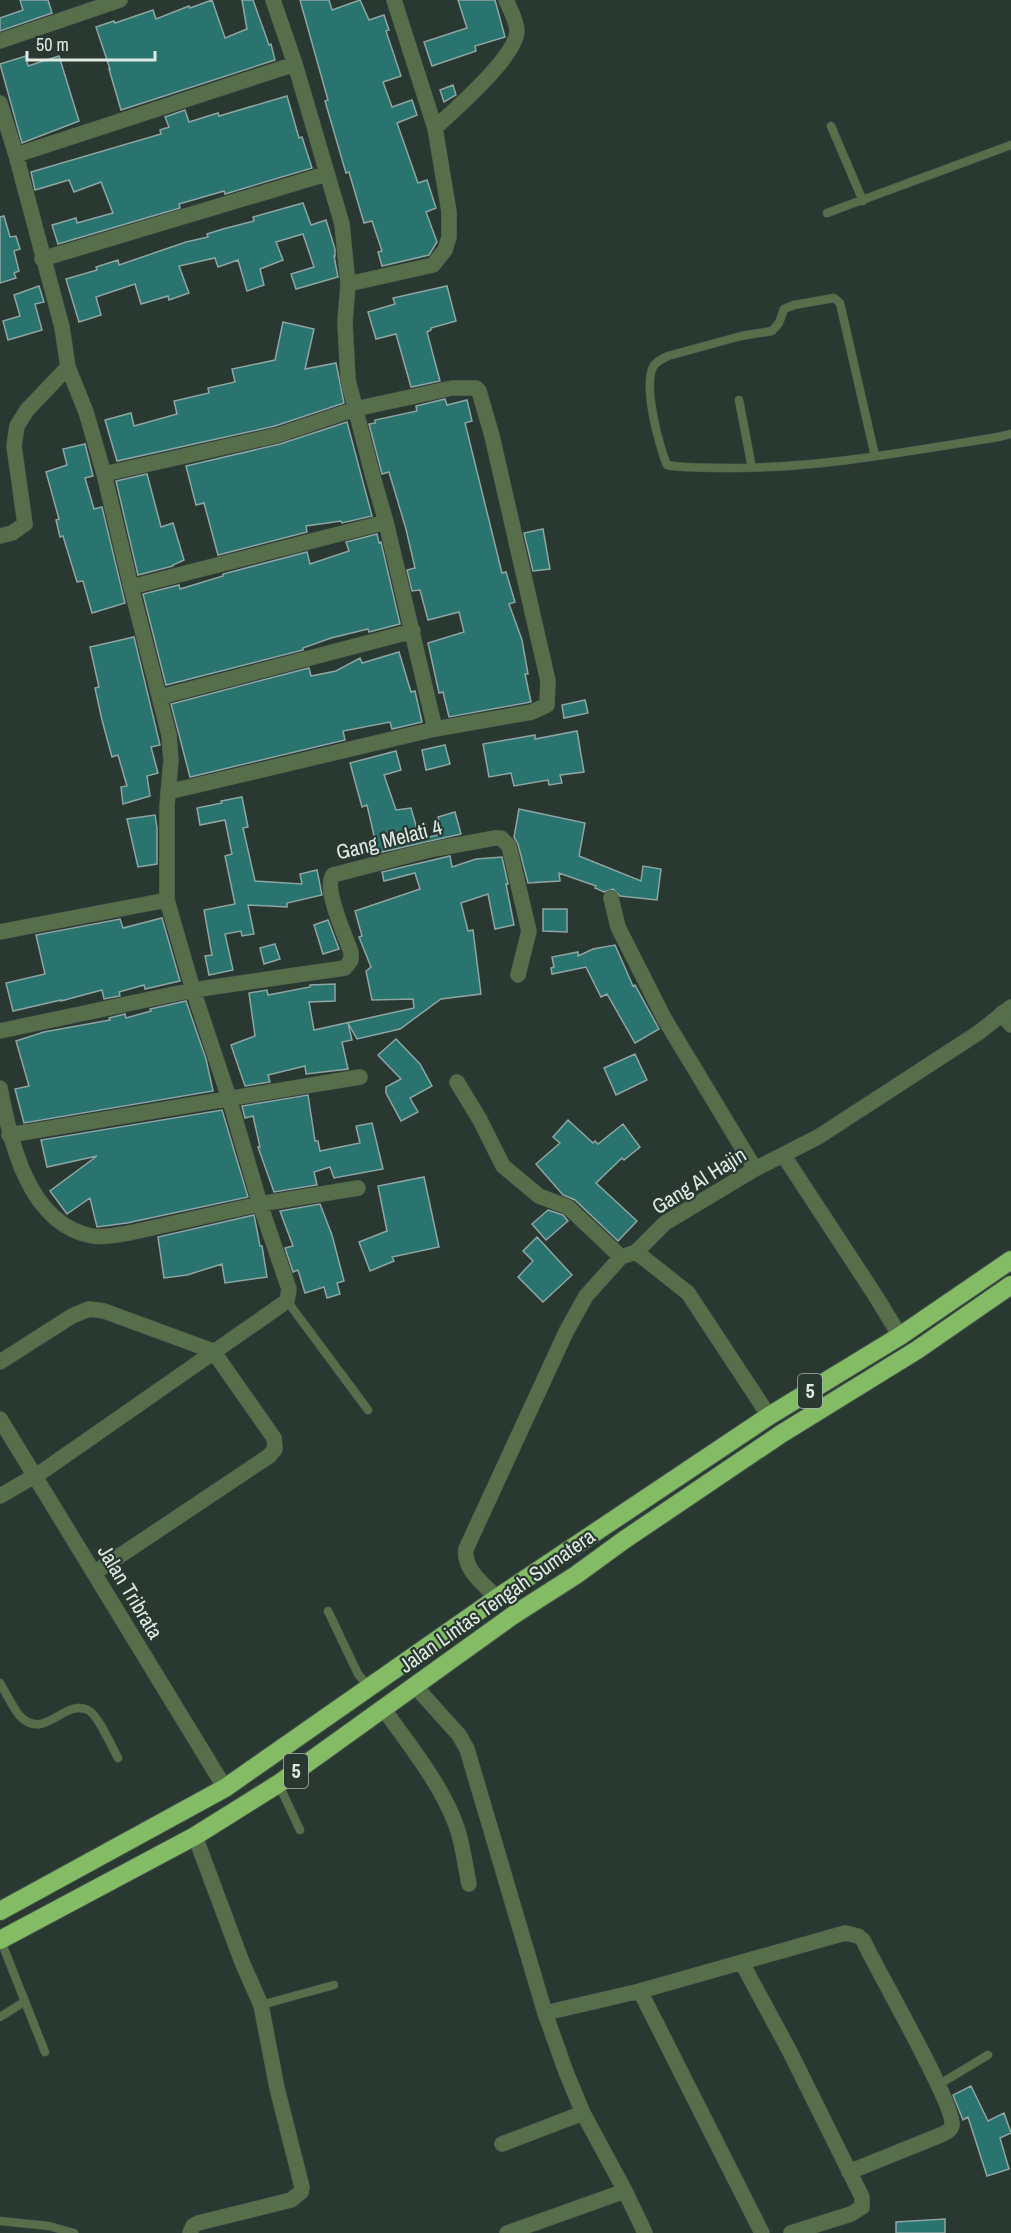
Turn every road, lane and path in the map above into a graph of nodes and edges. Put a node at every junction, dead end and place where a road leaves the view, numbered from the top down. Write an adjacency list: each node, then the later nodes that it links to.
1 (120, 0): 5 (street)
2 (273, 0): 6 (street)
3 (394, 0): 9 (street)
4 (506, 0): 9 (street)
5 (0, 41)
6 (295, 64): 11 (street); 12 (street)
7 (0, 103): 11 (street)
8 (831, 126): 13 (lane)
9 (435, 128): 16 (street)
10 (1011, 145): 13 (lane)
11 (16, 155): 15 (street)
12 (326, 174): 15 (street); 16 (street)
13 (862, 201): 14 (lane)
14 (827, 213)
15 (42, 259): 17 (street)
16 (348, 284): 19 (street)
17 (68, 367): 23 (street); 25 (street)
18 (739, 400): 22 (lane)
19 (355, 409): 23 (street); 24 (street); 29 (street)
20 (1011, 434): 21 (lane)
21 (875, 456): 22 (lane); 22 (lane)
22 (752, 468)
23 (104, 474): 26 (street)
24 (387, 522): 26 (street); 27 (street)
25 (0, 536)
26 (131, 587): 28 (street)
27 (413, 631): 28 (street); 29 (street)
28 (160, 698): 30 (street)
29 (435, 729): 30 (street)
30 (168, 792): 32 (street)
31 (611, 898): 44 (street)
32 (167, 900): 33 (street); 35 (street)
33 (0, 932)
34 (518, 975): 35 (street, Gang Melati 4)
35 (193, 990): 37 (street); 41 (street)
36 (1008, 1015): 43 (street, Gang Al Hajin)
37 (0, 1031)
38 (360, 1077): 41 (street)
39 (457, 1082): 47 (street)
40 (0, 1088): 42 (street)
41 (229, 1098): 42 (street); 46 (street)
42 (9, 1135): 46 (street)
43 (784, 1156): 44 (street, Gang Al Hajin); 51 (street)
44 (755, 1169): 47 (street, Gang Al Hajin)
45 (358, 1188): 46 (street)
46 (260, 1204): 50 (street)
47 (629, 1254): 55 (street); 60 (street, Gang Al Hajin)
48 (1011, 1260): 51 (highway, Jalan Lintas Tengah Sumatera / 5)
49 (1011, 1285): 63 (highway, Jalan Lintas Tengah Sumatera / 5)
50 (286, 1301): 52 (street); 54 (lane)
51 (900, 1336): 55 (highway, Jalan Lintas Tengah Sumatera / 5)
52 (220, 1346): 53 (street); 57 (street); 59 (street)
53 (0, 1362)
54 (368, 1410)
55 (769, 1416): 60 (highway, Jalan Lintas Tengah Sumatera / 5)
56 (0, 1419): 57 (street, Jalan Tribrata)
57 (34, 1476): 58 (street); 59 (street, Jalan Tribrata)
58 (0, 1496)
59 (94, 1573): 68 (street, Jalan Tribrata)
60 (497, 1598): 64 (highway, Jalan Lintas Tengah Sumatera / 5)
61 (328, 1611): 64 (lane)
62 (0, 1683): 66 (lane)
63 (414, 1685): 65 (highway, Jalan Lintas Tengah Sumatera / 5); 79 (street)
64 (370, 1688): 68 (highway, Jalan Lintas Tengah Sumatera / 5)
65 (383, 1708): 67 (highway, Jalan Lintas Tengah Sumatera / 5); 71 (street)
66 (118, 1758)
67 (278, 1784): 69 (lane); 70 (highway, Jalan Lintas Tengah Sumatera / 5)
68 (225, 1788): 72 (highway, Jalan Lintas Tengah Sumatera / 5)
69 (300, 1830)
70 (195, 1836): 73 (highway, Jalan Lintas Tengah Sumatera / 5); 78 (street)
71 (469, 1884)
72 (2, 1907)
73 (0, 1940): 77 (lane)
74 (742, 1963): 76 (street); 83 (street); 86 (street)
75 (334, 1985): 78 (lane)
76 (640, 1991): 79 (street); 93 (street)
77 (24, 2002): 80 (lane); 81 (lane)
78 (261, 2005): 90 (street)
79 (545, 2013): 84 (street)
80 (0, 2017)
81 (45, 2052)
82 (988, 2055): 83 (lane)
83 (938, 2085): 86 (street)
84 (584, 2113): 85 (street); 87 (street)
85 (502, 2144)
86 (849, 2172): 94 (street)
87 (625, 2190): 91 (street); 92 (street)
88 (0, 2221): 89 (lane)
89 (74, 2233)
90 (190, 2233)
91 (507, 2233)
92 (645, 2233)
93 (762, 2233)
94 (791, 2233)

